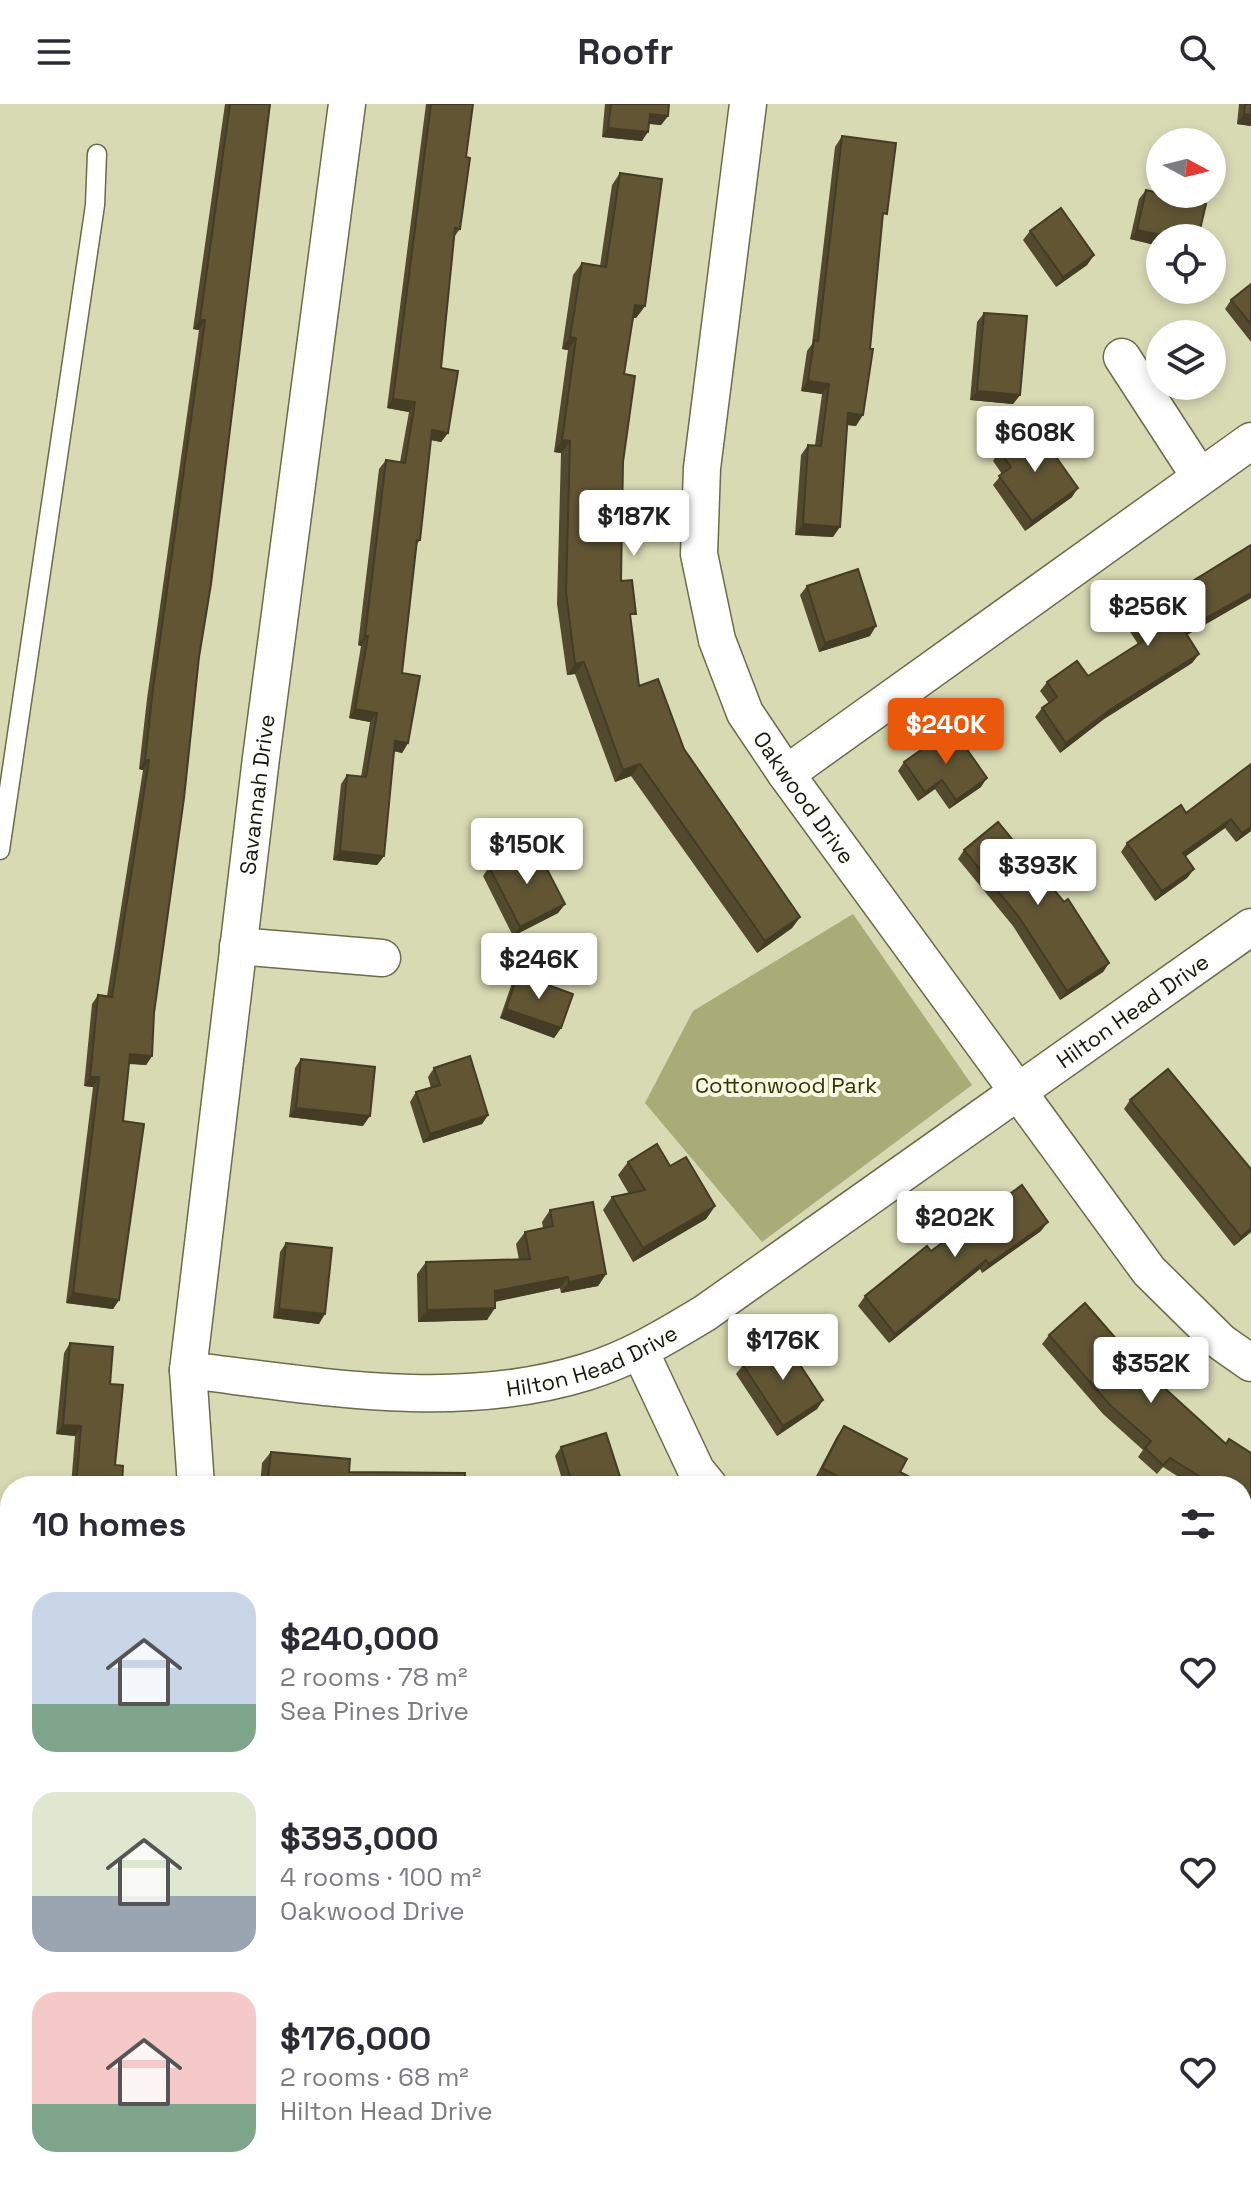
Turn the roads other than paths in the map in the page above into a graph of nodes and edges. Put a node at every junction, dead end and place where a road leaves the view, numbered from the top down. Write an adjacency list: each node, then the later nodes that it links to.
1 (347, 104): 10 (street, Savannah Drive)
2 (748, 104): 7 (street, Oakwood Drive)
3 (97, 154): 8 (lane)
4 (1122, 357): 6 (street)
5 (1251, 441): 6 (street)
6 (1200, 477): 7 (street)
7 (786, 774): 12 (street, Oakwood Drive)
8 (0, 850)
9 (1251, 927): 12 (street, Hilton Head Drive)
10 (238, 946): 11 (street); 15 (street, Savannah Drive)
11 (382, 958)
12 (1018, 1089): 13 (street, Hilton Head Drive); 14 (street, Oakwood Drive)
13 (640, 1351): 15 (street, Hilton Head Drive); 17 (street)
14 (1251, 1363)
15 (188, 1370): 16 (street, Savannah Drive)
16 (195, 1476)
17 (701, 1476)

